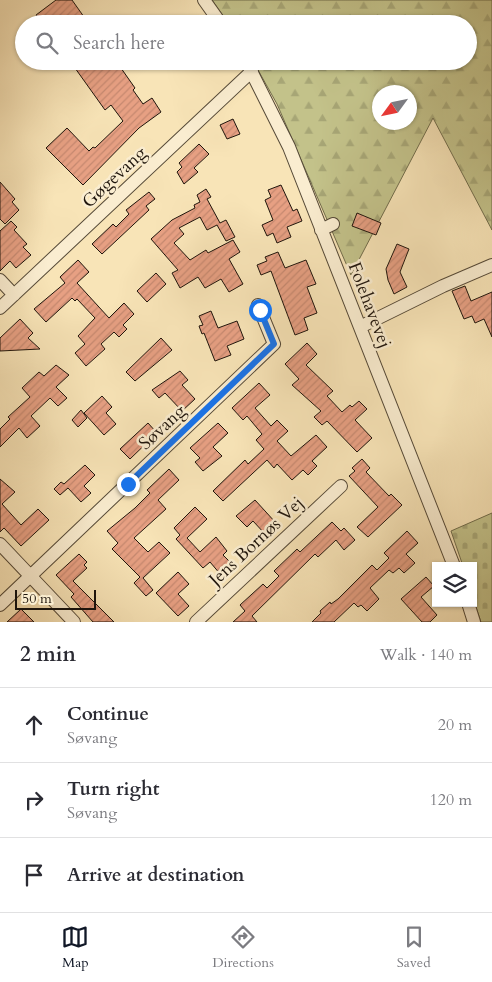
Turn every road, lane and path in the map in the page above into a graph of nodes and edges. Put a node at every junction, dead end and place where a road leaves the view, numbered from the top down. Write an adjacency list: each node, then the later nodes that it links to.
1 (204, 0): 2 (street)
2 (215, 15)
3 (245, 70): 9 (street, Gøgevang)
4 (251, 70): 6 (street, Folehavevej)
5 (334, 224): 6 (street)
6 (322, 230): 12 (street, Folehavevej)
7 (492, 265): 12 (street)
8 (0, 280): 9 (street)
9 (14, 295): 11 (street, Gøgevang)
10 (258, 305): 16 (street, Søvang)
11 (0, 308)
12 (360, 327): 15 (street, Folehavevej)
13 (340, 486): 20 (street, Jens Bornøs Vej)
14 (0, 544): 16 (street)
15 (452, 562)
16 (30, 576): 17 (street, Søvang); 19 (street)
17 (0, 605)
18 (469, 607): 21 (street)
19 (74, 622)
20 (196, 622)
21 (474, 622)

